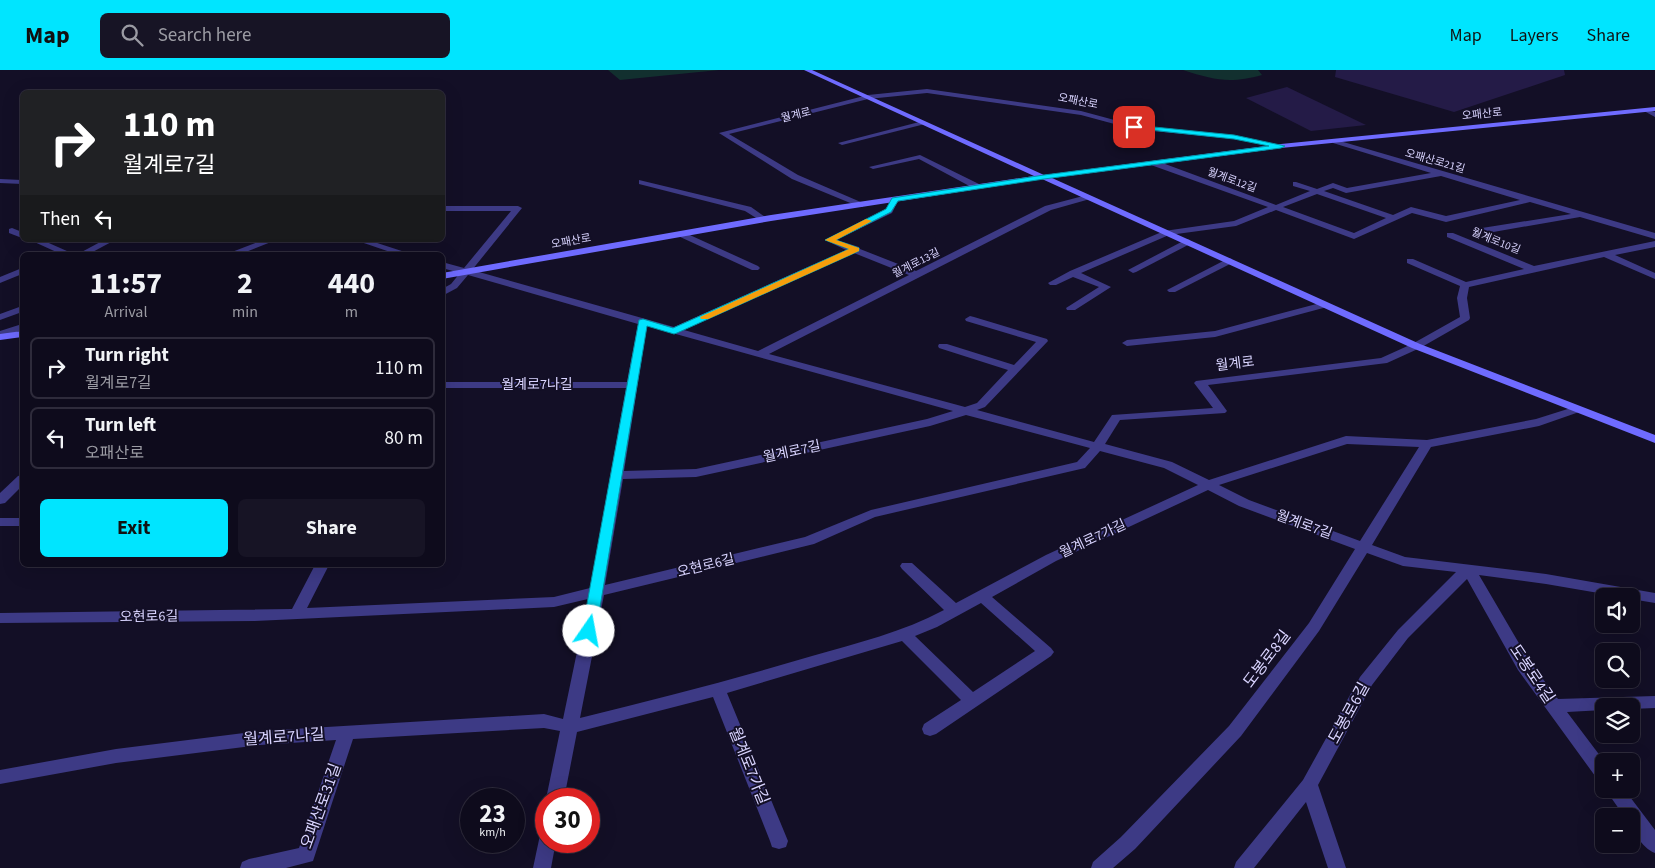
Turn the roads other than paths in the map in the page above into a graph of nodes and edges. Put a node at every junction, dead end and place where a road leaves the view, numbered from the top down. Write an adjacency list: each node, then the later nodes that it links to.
1 (807, 70): 2 (main road)
2 (868, 97): 6 (main road); 9 (street, 오패산로); 24 (street, 월계로)
3 (1655, 109): 4 (main road, 오패산로)
4 (1646, 110): 5 (street); 7 (main road, 오패산로)
5 (1655, 114)
6 (923, 123): 8 (street); 13 (main road)
7 (1336, 141): 9 (main road, 오패산로); 12 (street, 오패산로21길)
8 (842, 143)
9 (1281, 146): 10 (main road, 오패산로)
10 (1154, 163): 13 (main road, 오패산로); 25 (street, 월계로12길)
11 (873, 167): 18 (street)
12 (1440, 174): 20 (street, 월계로12길); 23 (street, 오패산로21길)
13 (1044, 177): 18 (main road, 오패산로); 21 (main road)
14 (0, 181): 15 (street)
15 (20, 182): 19 (street)
16 (642, 182): 29 (street)
17 (1296, 184): 20 (street, 월계로12길)
18 (978, 187): 22 (main road, 오패산로)
19 (0, 191)
20 (1318, 191): 25 (street, 월계로12길); 28 (street, 월계로12길)
21 (1086, 197): 32 (main road); 59 (street, 월계로13길)
22 (895, 200): 24 (main road, 오패산로); 44 (street)
23 (1529, 200): 27 (street, 오패산로21길); 28 (street, 오패산로21길)
24 (860, 205): 29 (main road, 오패산로)
25 (1275, 208): 32 (street, 월계로12길); 36 (street, 월계로12길)
26 (445, 210): 57 (street)
27 (1581, 215): 31 (street, 오패산로21길); 37 (street, 오패산로21길)
28 (1394, 218): 36 (street, 오패산로21길)
29 (764, 219): 34 (main road, 오패산로)
30 (12, 231): 33 (street)
31 (1482, 231)
32 (1166, 233): 42 (main road); 58 (street)
33 (20, 234)
34 (681, 234): 53 (street); 57 (main road, 오패산로)
35 (1450, 235): 54 (street, 월계로10길)
36 (1354, 236)
37 (1655, 236)
38 (39, 242): 45 (street)
39 (107, 242): 46 (street)
40 (266, 242): 47 (street)
41 (366, 242): 48 (street)
42 (1187, 242): 50 (main road); 55 (street)
43 (1655, 244): 49 (street, 월계로10길)
44 (856, 249): 59 (street); 74 (street)
45 (64, 252)
46 (86, 252)
47 (238, 252)
48 (399, 252)
49 (1605, 254): 54 (street, 월계로10길); 61 (street)
50 (1229, 261): 65 (street); 67 (main road)
51 (1410, 261): 64 (street)
52 (445, 266): 57 (street, 월계로7길)
53 (755, 268)
54 (1533, 269): 64 (street, 월계로10길)
55 (1133, 270)
56 (20, 272): 62 (street)
57 (466, 272): 60 (main road, 오패산로); 66 (street); 72 (street, 월계로7길)
58 (1073, 274): 63 (street); 68 (street)
59 (917, 275): 80 (street, 월계로13길)
60 (445, 276)
61 (1655, 276)
62 (0, 280)
63 (1052, 283)
64 (1465, 285): 79 (street)
65 (1172, 290)
66 (445, 291)
67 (1324, 304): 77 (street); 79 (main road)
68 (1071, 308)
69 (20, 310): 70 (street)
70 (0, 317)
71 (970, 319): 81 (street, 월계로7길)
72 (643, 322): 74 (street, 월계로7길); 83 (street)
73 (20, 328): 76 (street)
74 (674, 331): 80 (street, 월계로7길)
75 (20, 334): 76 (main road)
76 (0, 336)
77 (1127, 342)
78 (943, 346): 81 (street)
79 (1416, 346): 84 (main road); 88 (street, 월계로)
80 (759, 355): 85 (street, 월계로7길)
81 (1015, 369): 85 (street, 월계로7길)
82 (445, 385): 83 (street, 월계로7나길)
83 (632, 385): 89 (street)
84 (1578, 409): 86 (main road); 87 (street)
85 (964, 411): 88 (street, 월계로7길); 89 (street, 월계로7길)
86 (1655, 439)
87 (1427, 444): 91 (street); 95 (street, 도봉로8길)
88 (1097, 447): 91 (street, 월계로7길); 99 (street, 오현로6길)
89 (617, 475): 99 (street)
90 (20, 481): 92 (street)
91 (1207, 484): 95 (street, 월계로7길); 100 (street, 월계로7가길)
92 (0, 500)
93 (0, 522): 94 (street)
94 (20, 522)
95 (1364, 548): 98 (street, 월계로7길); 123 (street, 도봉로8길)
96 (907, 566): 102 (street)
97 (321, 567): 103 (street)
98 (1468, 569): 101 (street, 월계로7길); 109 (street, 도봉로4길); 115 (street, 도봉로6길)
99 (597, 592): 103 (street, 오현로6길); 110 (street)
100 (982, 596): 102 (street, 월계로7가길); 107 (street)
101 (1655, 598)
102 (955, 611): 105 (street, 월계로7가길)
103 (297, 614): 104 (street, 오현로6길)
104 (0, 618)
105 (904, 634): 106 (street, 월계로7가길); 107 (street)
106 (718, 690): 110 (street, 월계로7가길); 118 (street, 월계로7가길)
107 (972, 701): 111 (street)
108 (1655, 702): 109 (street)
109 (1553, 706): 113 (street, 도봉로4길)
110 (570, 727): 112 (street, 월계로7나길); 116 (street)
111 (930, 729)
112 (347, 733): 114 (street, 월계로7나길); 121 (street, 오패산로31길)
113 (1595, 763)
114 (0, 777)
115 (1309, 785): 124 (street, 도봉로6길); 125 (street)
116 (557, 788)
117 (1621, 798): 119 (street)
118 (779, 841)
119 (1655, 845)
120 (545, 853): 122 (street)
121 (249, 868)
122 (542, 868)
123 (1100, 868)
124 (1243, 868)
125 (1337, 868)

